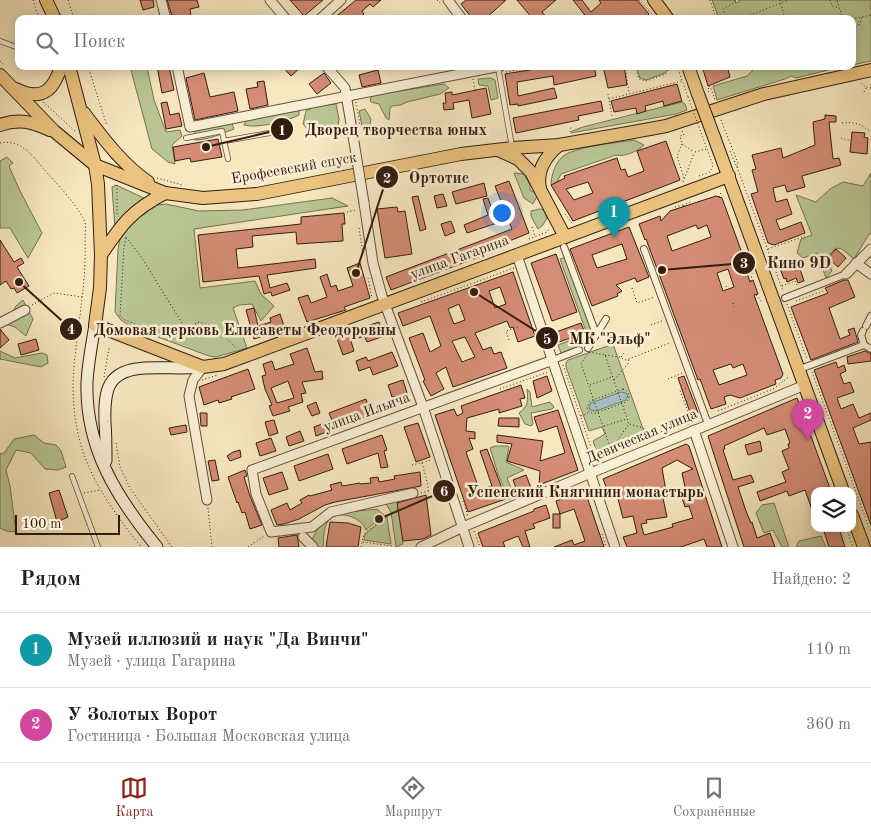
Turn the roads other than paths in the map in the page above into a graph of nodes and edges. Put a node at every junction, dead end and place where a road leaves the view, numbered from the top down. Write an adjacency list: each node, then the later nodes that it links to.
1 (46, 0): 8 (main road)
2 (57, 0): 9 (main road)
3 (162, 0): 10 (street)
4 (270, 0): 11 (street)
5 (341, 0): 12 (street)
6 (448, 0): 13 (street)
7 (647, 6): 14 (main road)
8 (53, 15)
9 (59, 15)
10 (165, 15)
11 (283, 15)
12 (324, 15)
13 (459, 15)
14 (662, 15)
15 (0, 40): 16 (lane)
16 (15, 46)
17 (61, 70): 26 (main road)
18 (70, 70): 28 (main road)
19 (178, 70): 27 (street)
20 (329, 70): 27 (street)
21 (480, 70): 27 (street)
22 (500, 70): 35 (lane)
23 (689, 70): 39 (main road, bridge)
24 (871, 70): 34 (main road, Ерофеевский спуск)
25 (0, 75): 26 (main road)
26 (10, 86): 30 (main road)
27 (351, 97): 51 (street, bridge)
28 (80, 107): 38 (main road); 41 (main road)
29 (0, 125): 30 (main road)
30 (54, 131): 38 (main road, Ерофеевский спуск)
31 (281, 131): 33 (lane)
32 (186, 138): 33 (lane)
33 (224, 141): 37 (lane)
34 (559, 145): 35 (main road, Ерофеевский спуск); 40 (main road)
35 (512, 148): 36 (main road, Ерофеевский спуск)
36 (496, 149): 40 (main road); 41 (main road, Ерофеевский спуск)
37 (228, 159)
38 (95, 165): 41 (main road, Ерофеевский спуск); 45 (main road)
39 (733, 172): 42 (main road, улица Гагарина); 63 (main road)
40 (540, 188): 42 (main road)
41 (165, 193): 45 (main road)
42 (565, 242): 46 (main road, улица Гагарина); 57 (street)
43 (644, 249): 67 (street)
44 (871, 249): 47 (street)
45 (101, 255): 56 (main road)
46 (518, 260): 51 (main road, улица Гагарина); 62 (street)
47 (856, 263): 48 (street); 49 (street)
48 (846, 274): 50 (street)
49 (871, 274)
50 (785, 298)
51 (383, 300): 64 (main road, улица Гагарина); 66 (street)
52 (25, 310): 55 (street)
53 (871, 316): 58 (street)
54 (606, 319): 57 (street)
55 (0, 323)
56 (95, 325): 64 (main road); 69 (main road)
57 (596, 334): 59 (street)
58 (864, 346): 60 (street); 63 (street)
59 (588, 348)
60 (871, 349)
61 (579, 350): 62 (street)
62 (557, 359): 66 (street, улица Ильича); 70 (street)
63 (800, 370): 65 (main road)
64 (207, 374): 69 (main road, улица Гагарина); 74 (street)
65 (805, 386): 67 (street, Девическая улица); 72 (main road)
66 (423, 407): 73 (street, улица Ильича); 75 (street)
67 (707, 421): 68 (street, Девическая улица)
68 (693, 426): 70 (street, Девическая улица); 84 (street)
69 (106, 472): 79 (main road)
70 (594, 472): 75 (street, Девическая улица); 83 (street)
71 (72, 476): 78 (lane)
72 (850, 485)
73 (413, 493)
74 (207, 500)
75 (467, 525): 81 (street, Девическая улица); 82 (street)
76 (856, 526): 85 (main road)
77 (302, 538): 80 (street)
78 (98, 547)
79 (157, 547)
80 (313, 547)
81 (421, 547)
82 (469, 547)
83 (615, 547)
84 (733, 547)
85 (864, 547)

